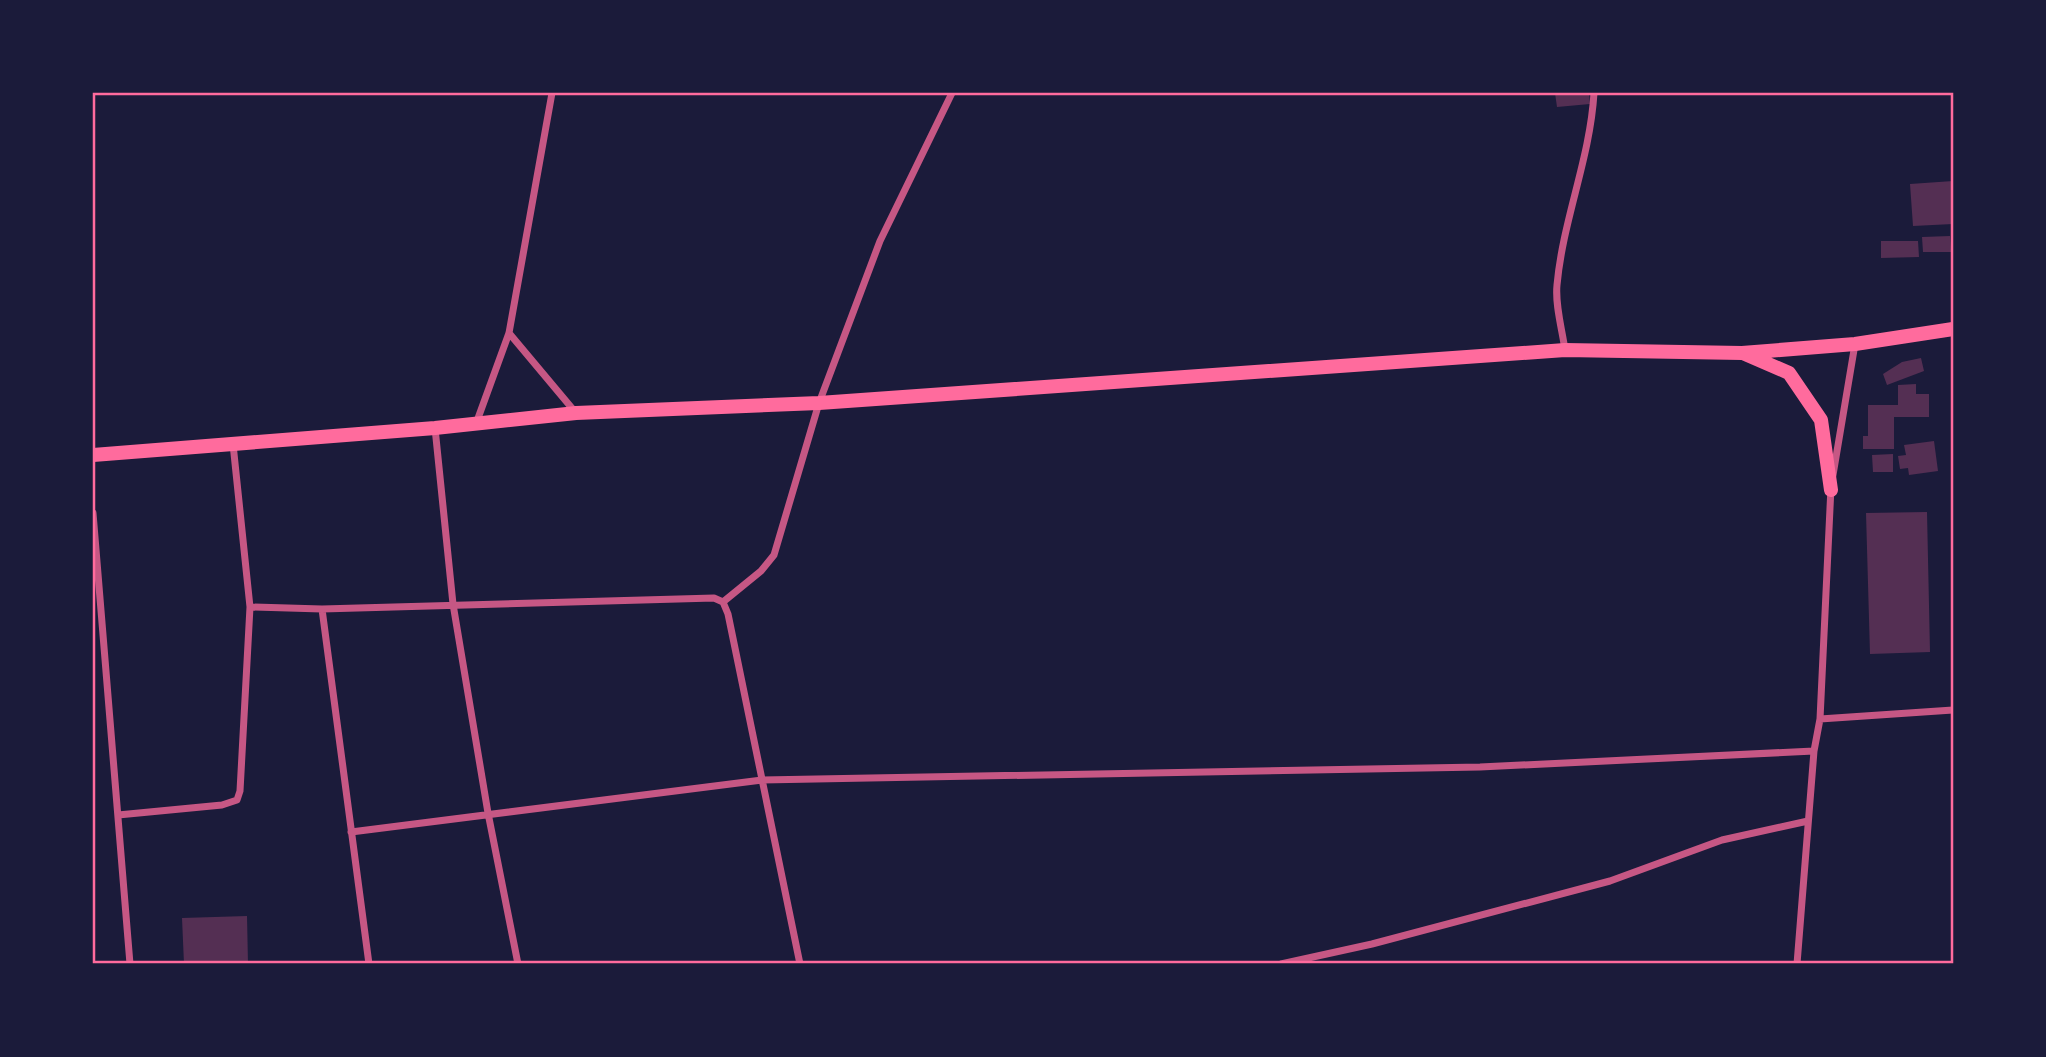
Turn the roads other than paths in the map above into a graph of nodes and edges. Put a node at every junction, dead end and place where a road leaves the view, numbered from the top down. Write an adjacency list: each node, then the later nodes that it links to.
1 (552, 93): 5 (street)
2 (952, 93): 9 (street)
3 (1594, 93): 7 (street)
4 (1953, 329): 6 (main road)
5 (509, 333): 10 (street); 11 (street)
6 (1855, 344): 8 (main road); 15 (street)
7 (1565, 350): 8 (main road); 9 (main road)
8 (1742, 353): 15 (main road)
9 (819, 402): 10 (main road); 17 (street)
10 (576, 413): 11 (main road)
11 (477, 421): 12 (main road)
12 (435, 428): 13 (main road); 18 (street)
13 (233, 444): 14 (main road); 19 (street)
14 (93, 455)
15 (1831, 490): 22 (street)
16 (93, 513): 26 (street)
17 (723, 602): 18 (street); 24 (street)
18 (453, 604): 20 (street); 25 (street)
19 (250, 607): 20 (street); 26 (street)
20 (323, 609): 28 (street)
21 (1953, 710): 22 (street)
22 (1820, 719): 23 (street)
23 (1814, 751): 24 (street); 27 (street)
24 (762, 780): 25 (street); 32 (street)
25 (488, 813): 28 (street); 31 (street)
26 (118, 815): 29 (street)
27 (1808, 821): 33 (street); 34 (street)
28 (351, 832): 30 (street)
29 (130, 964)
30 (369, 964)
31 (518, 964)
32 (800, 964)
33 (1281, 964)
34 (1797, 964)

